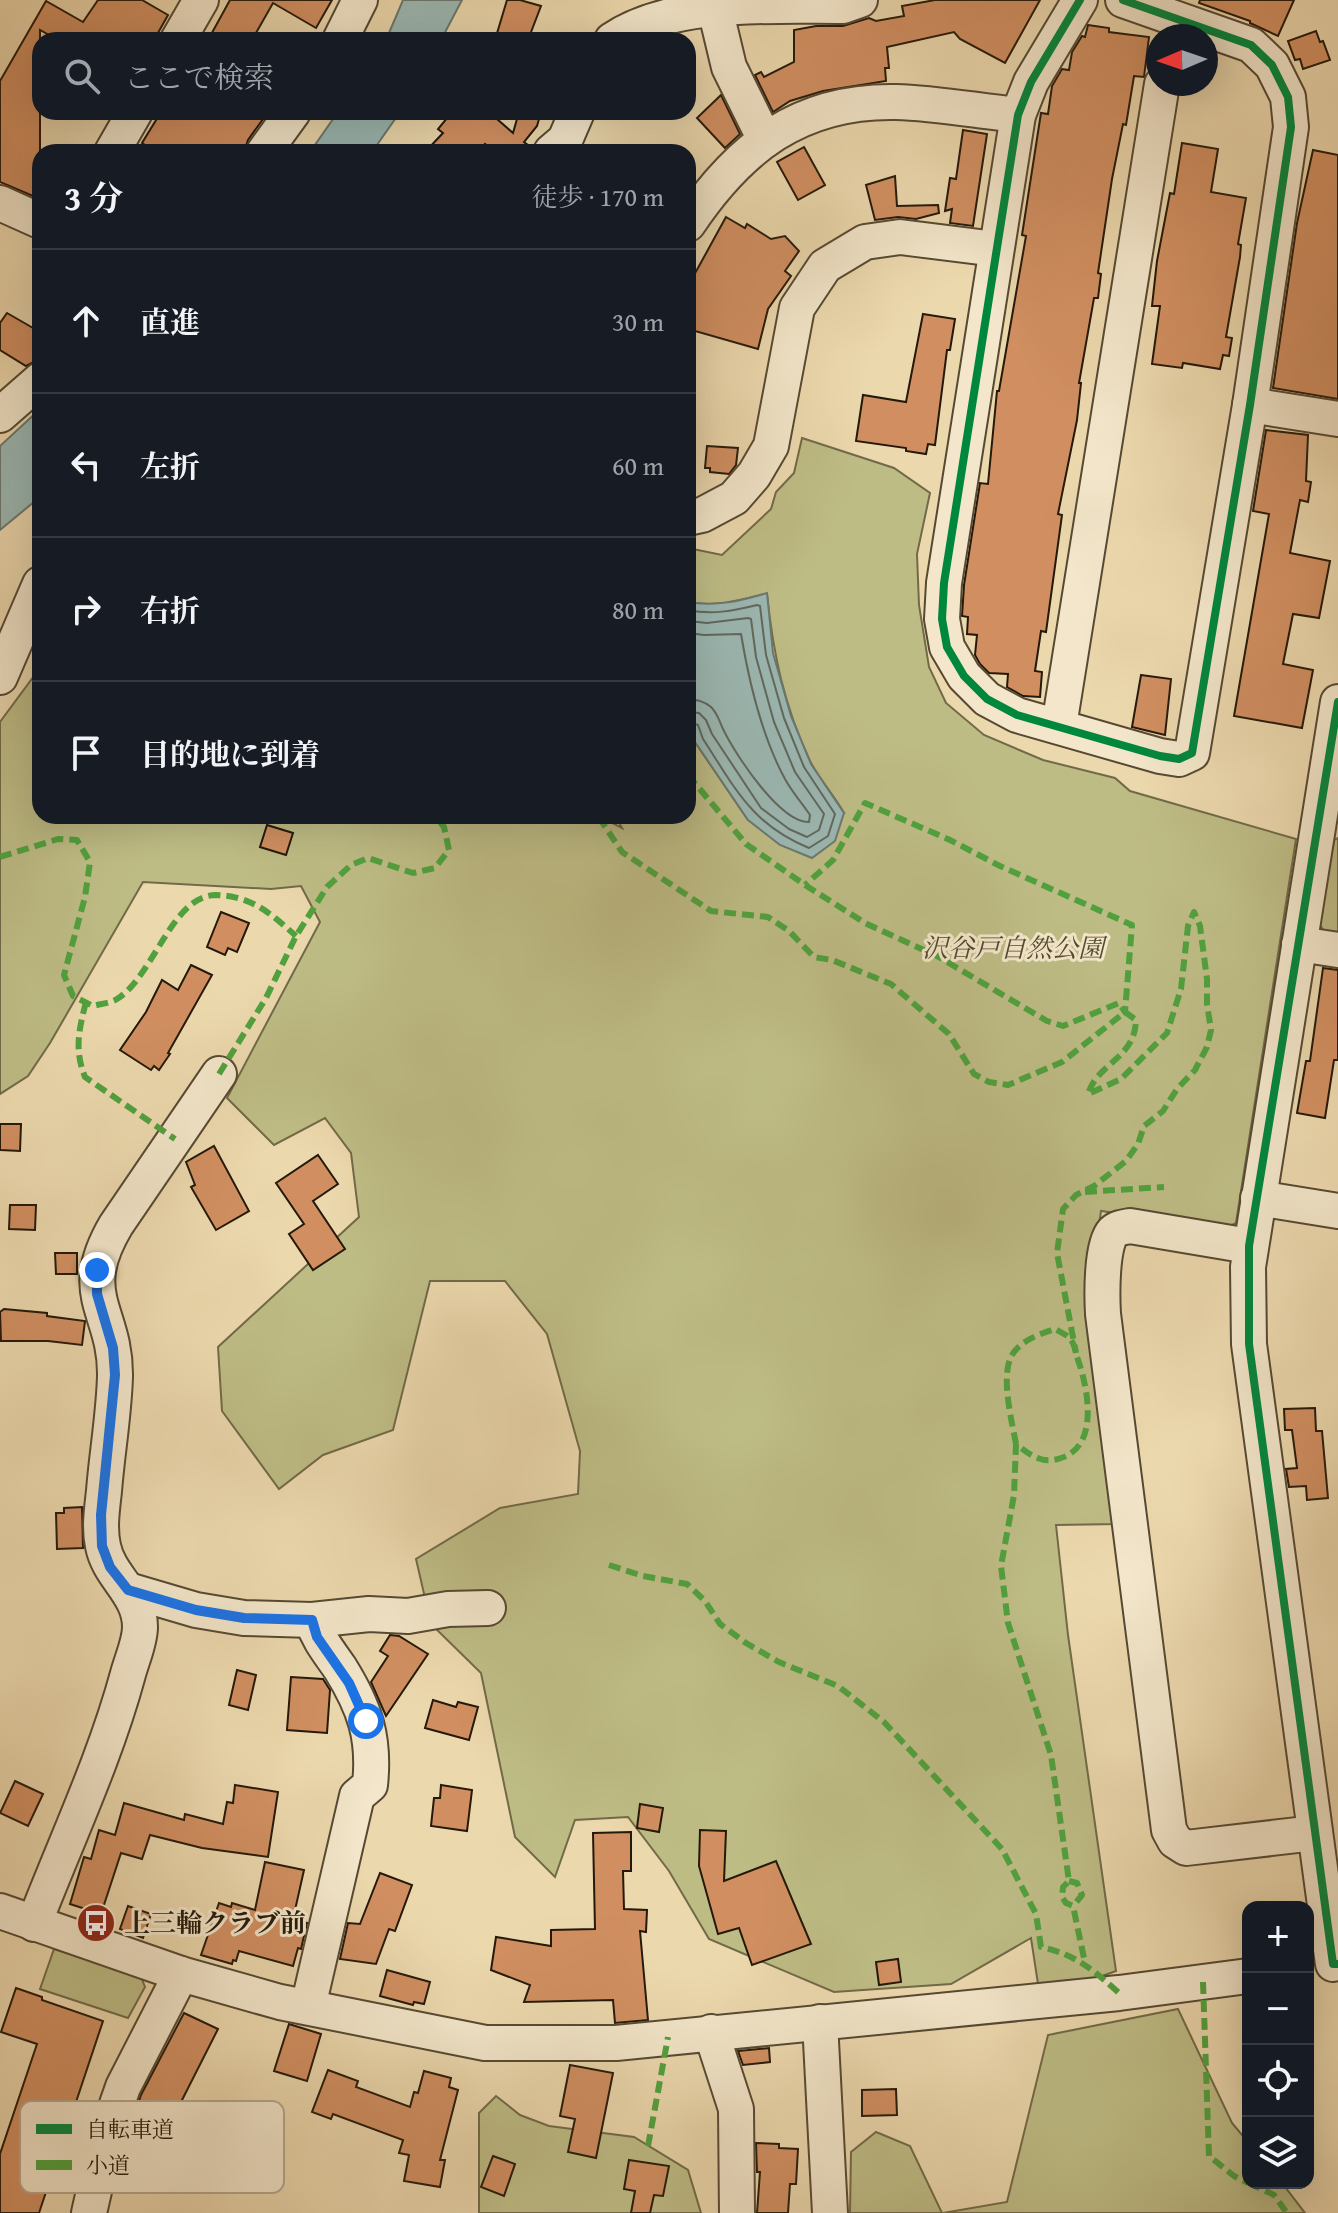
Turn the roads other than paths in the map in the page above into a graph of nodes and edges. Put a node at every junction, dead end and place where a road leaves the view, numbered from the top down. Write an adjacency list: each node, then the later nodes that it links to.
1 (201, 0): 8 (street)
2 (360, 0): 9 (street)
3 (860, 0): 6 (street)
4 (1080, 0): 13 (street)
5 (1123, 0): 7 (street)
6 (700, 1): 10 (street); 17 (street)
7 (1166, 24)
8 (183, 32)
9 (344, 32)
10 (620, 32)
11 (1218, 38): 26 (street)
12 (1160, 96): 33 (street)
13 (1018, 115): 17 (street); 24 (street)
14 (130, 120): 18 (street)
15 (287, 120): 19 (street)
16 (574, 120): 20 (street)
17 (765, 140): 22 (street)
18 (117, 144)
19 (270, 144)
20 (560, 144)
21 (0, 203): 23 (street)
22 (696, 212)
23 (32, 217)
24 (996, 249): 29 (street); 33 (street)
25 (32, 387): 27 (street)
26 (1250, 405): 28 (street); 33 (street)
27 (0, 415)
28 (1338, 419)
29 (696, 516)
30 (32, 603): 31 (street)
31 (0, 677)
32 (1338, 702): 34 (street)
33 (1059, 726)
34 (1330, 807): 35 (street)
35 (1299, 944): 36 (street); 38 (street)
36 (1338, 950)
37 (219, 1074): 41 (street)
38 (1258, 1198): 39 (street); 40 (street)
39 (1338, 1211)
40 (1249, 1246): 44 (street); 44 (street)
41 (128, 1590): 43 (street); 46 (street)
42 (488, 1608): 43 (street)
43 (312, 1620): 50 (street)
44 (1315, 1833): 47 (street)
45 (0, 1911): 46 (street)
46 (34, 1924): 48 (street)
47 (1326, 1965)
48 (181, 1974): 50 (street); 53 (street)
49 (1242, 1977): 51 (street)
50 (308, 2007): 52 (street)
51 (820, 2022): 52 (street); 57 (street)
52 (711, 2032): 56 (street)
53 (118, 2101)
54 (94, 2193): 55 (street)
55 (89, 2213)
56 (737, 2213)
57 (830, 2213)

